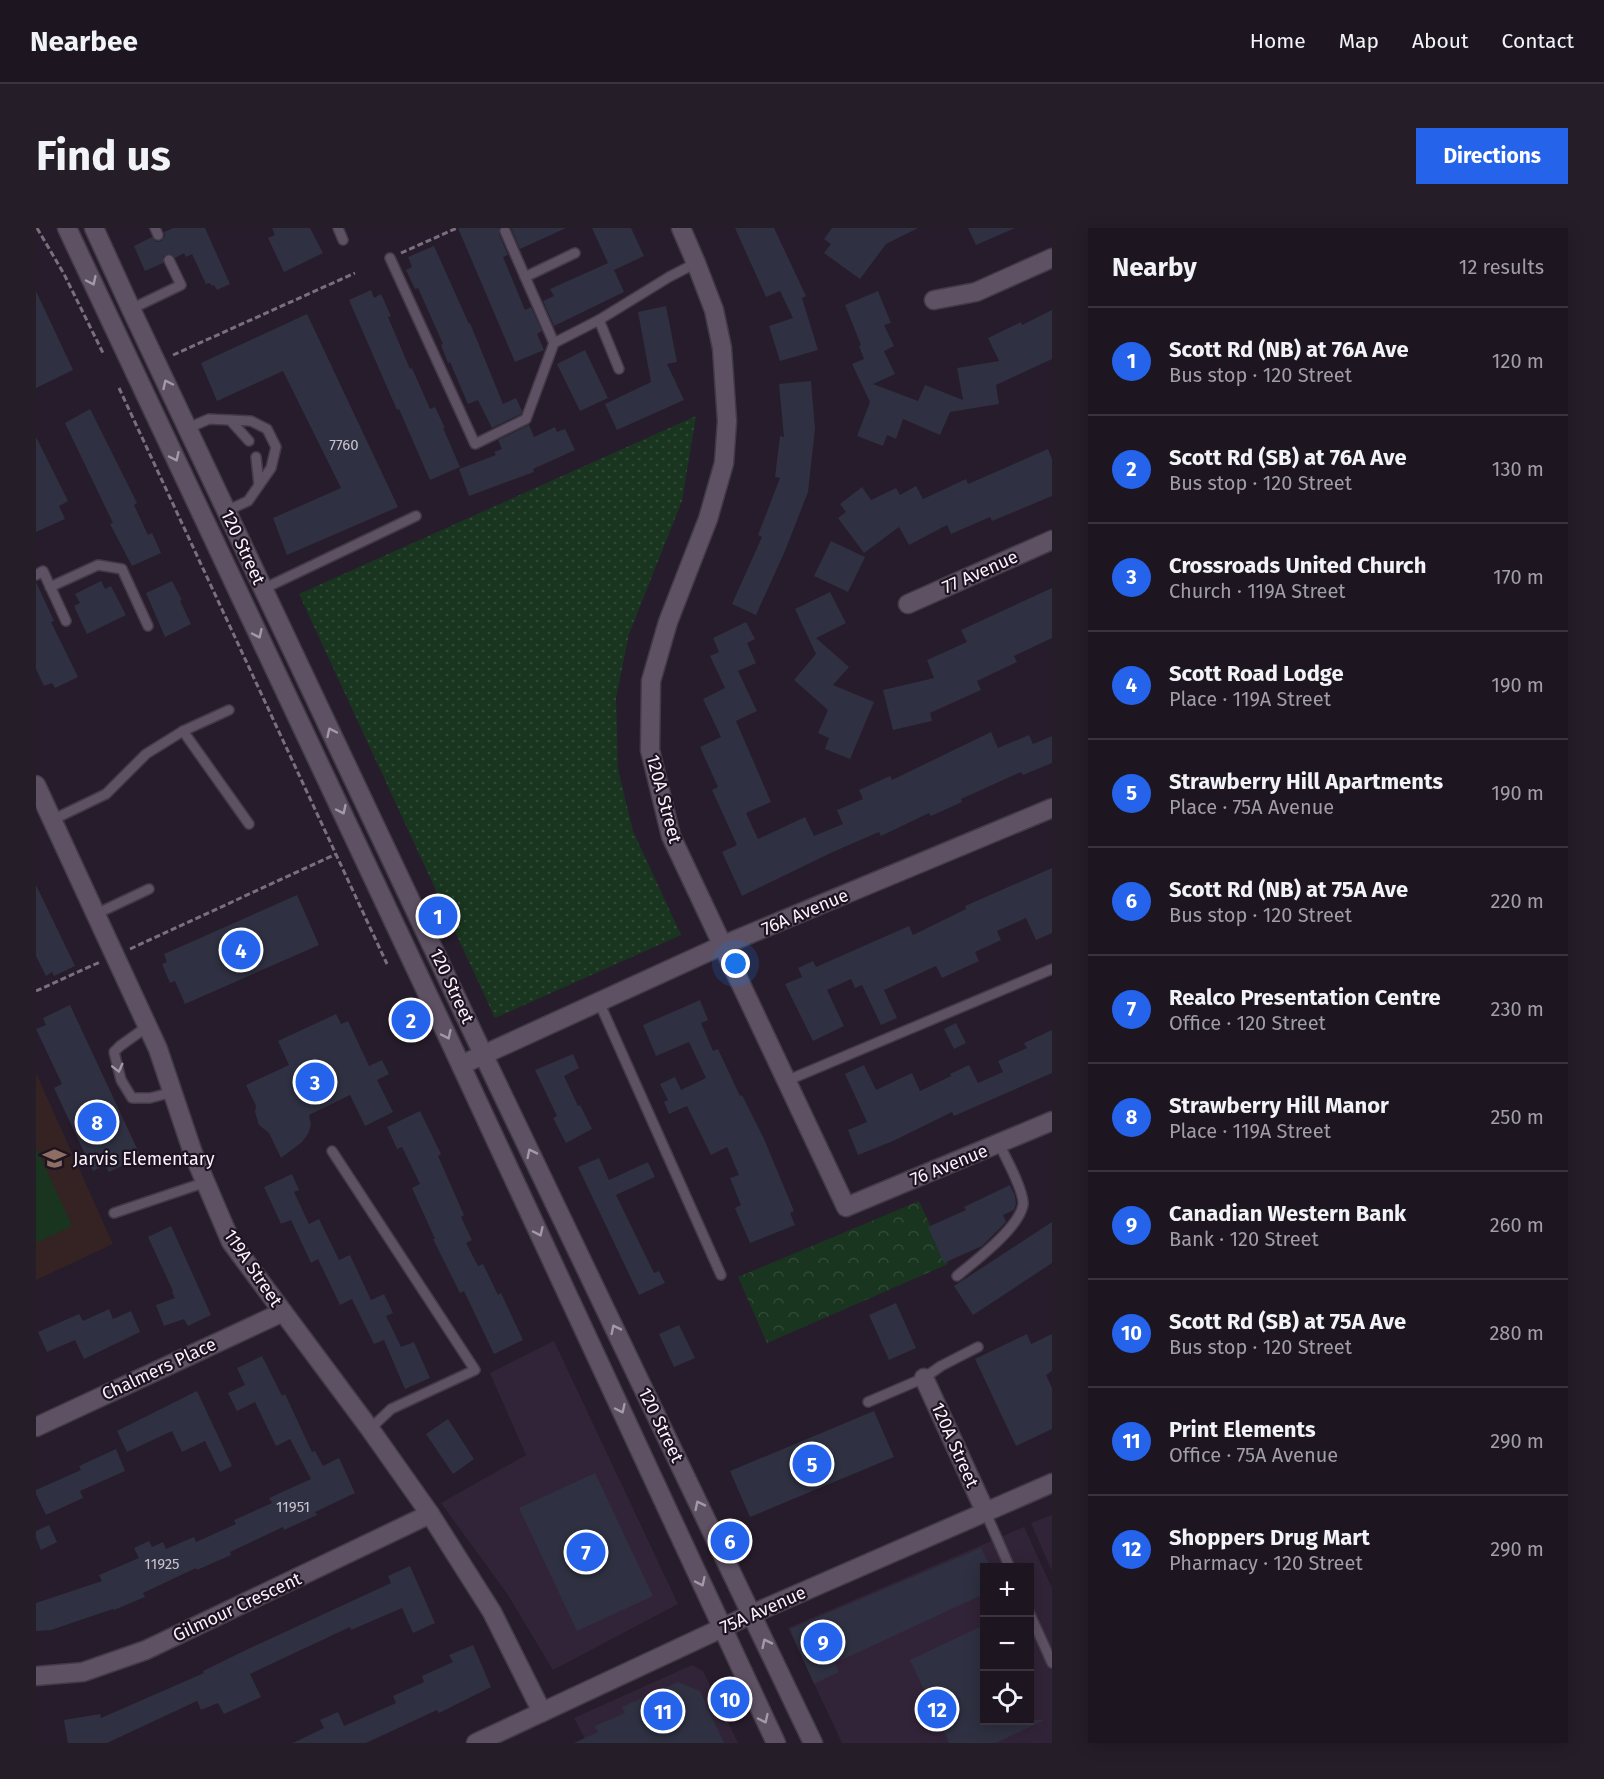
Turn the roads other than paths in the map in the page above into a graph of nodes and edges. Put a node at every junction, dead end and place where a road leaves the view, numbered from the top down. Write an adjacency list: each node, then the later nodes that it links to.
1 (67, 228): 25 (street, 120 Street, one-way to 25)
2 (92, 228): 14 (street, 120 Street)
3 (338, 228): 6 (lane)
4 (681, 228): 11 (street, 120A Street)
5 (505, 231): 12 (lane)
6 (343, 240)
7 (575, 253): 12 (lane)
8 (393, 256): 16 (lane)
9 (1052, 258): 13 (street)
10 (169, 260): 14 (lane)
11 (696, 263): 15 (lane); 41 (street, 120A Street)
12 (525, 277): 16 (lane)
13 (934, 300)
14 (131, 309): 19 (street, 120 Street, one-way to 14)
15 (599, 320): 16 (lane); 17 (lane)
16 (554, 343)
17 (619, 369)
18 (230, 420): 19 (lane); 20 (lane); 22 (lane)
19 (188, 428): 23 (street, 120 Street)
20 (249, 441)
21 (256, 457): 22 (lane)
22 (259, 485): 23 (lane)
23 (226, 511): 29 (street, 120 Street)
24 (417, 516): 29 (lane)
25 (204, 518): 29 (street); 46 (street, 120 Street, one-way to 46)
26 (1052, 540): 30 (street, 77 Avenue)
27 (36, 575): 28 (lane)
28 (50, 587): 31 (lane); 32 (lane)
29 (263, 589): 45 (street, 120 Street, one-way to 29)
30 (908, 604)
31 (66, 621)
32 (148, 626)
33 (229, 710): 34 (lane)
34 (183, 731): 37 (lane); 38 (lane)
35 (36, 785): 37 (street, 119A Street)
36 (1052, 808): 41 (street, 76A Avenue)
37 (52, 820): 40 (street, 119A Street)
38 (249, 824)
39 (149, 889): 40 (lane)
40 (96, 914): 44 (street, 119A Street)
41 (721, 946): 43 (street, 76A Avenue); 47 (street, 120A Street)
42 (1052, 969): 47 (lane)
43 (599, 1002): 45 (street, 76A Avenue); 55 (lane)
44 (148, 1026): 48 (street, 119A Street); 48 (lane, one-way to 48)
45 (483, 1054): 46 (street, 76A Avenue); 67 (street, 120 Street, one-way to 45)
46 (461, 1065): 69 (street, 120 Street, one-way to 69)
47 (786, 1081): 53 (street, 120A Street)
48 (172, 1092): 52 (street, 119A Street)
49 (1052, 1121): 50 (street, 76 Avenue)
50 (999, 1144): 53 (street, 76 Avenue); 56 (lane)
51 (332, 1151): 62 (lane)
52 (206, 1182): 54 (lane); 57 (street, 119A Street)
53 (846, 1207)
54 (114, 1213)
55 (721, 1275)
56 (957, 1276)
57 (282, 1312): 61 (street, Chalmers Place); 62 (street, 119A Street)
58 (978, 1347): 59 (lane)
59 (924, 1378): 60 (lane); 64 (street, 120A Street)
60 (868, 1402)
61 (36, 1427)
62 (370, 1430): 65 (street, 119A Street)
63 (1052, 1483): 64 (street, 75A Avenue)
64 (985, 1511): 66 (lane); 67 (street, 75A Avenue)
65 (429, 1514): 71 (street, Gilmour Crescent); 72 (street, 119A Street)
66 (1008, 1563)
67 (752, 1614): 69 (street, 75A Avenue); 75 (street, 120 Street, one-way to 67)
68 (1031, 1617): 70 (lane)
69 (722, 1628): 72 (street, 75A Avenue); 74 (street, 120 Street, one-way to 74)
70 (1052, 1663)
71 (36, 1676)
72 (542, 1712): 73 (street, 75A Avenue)
73 (476, 1743)
74 (776, 1743)
75 (813, 1743)

